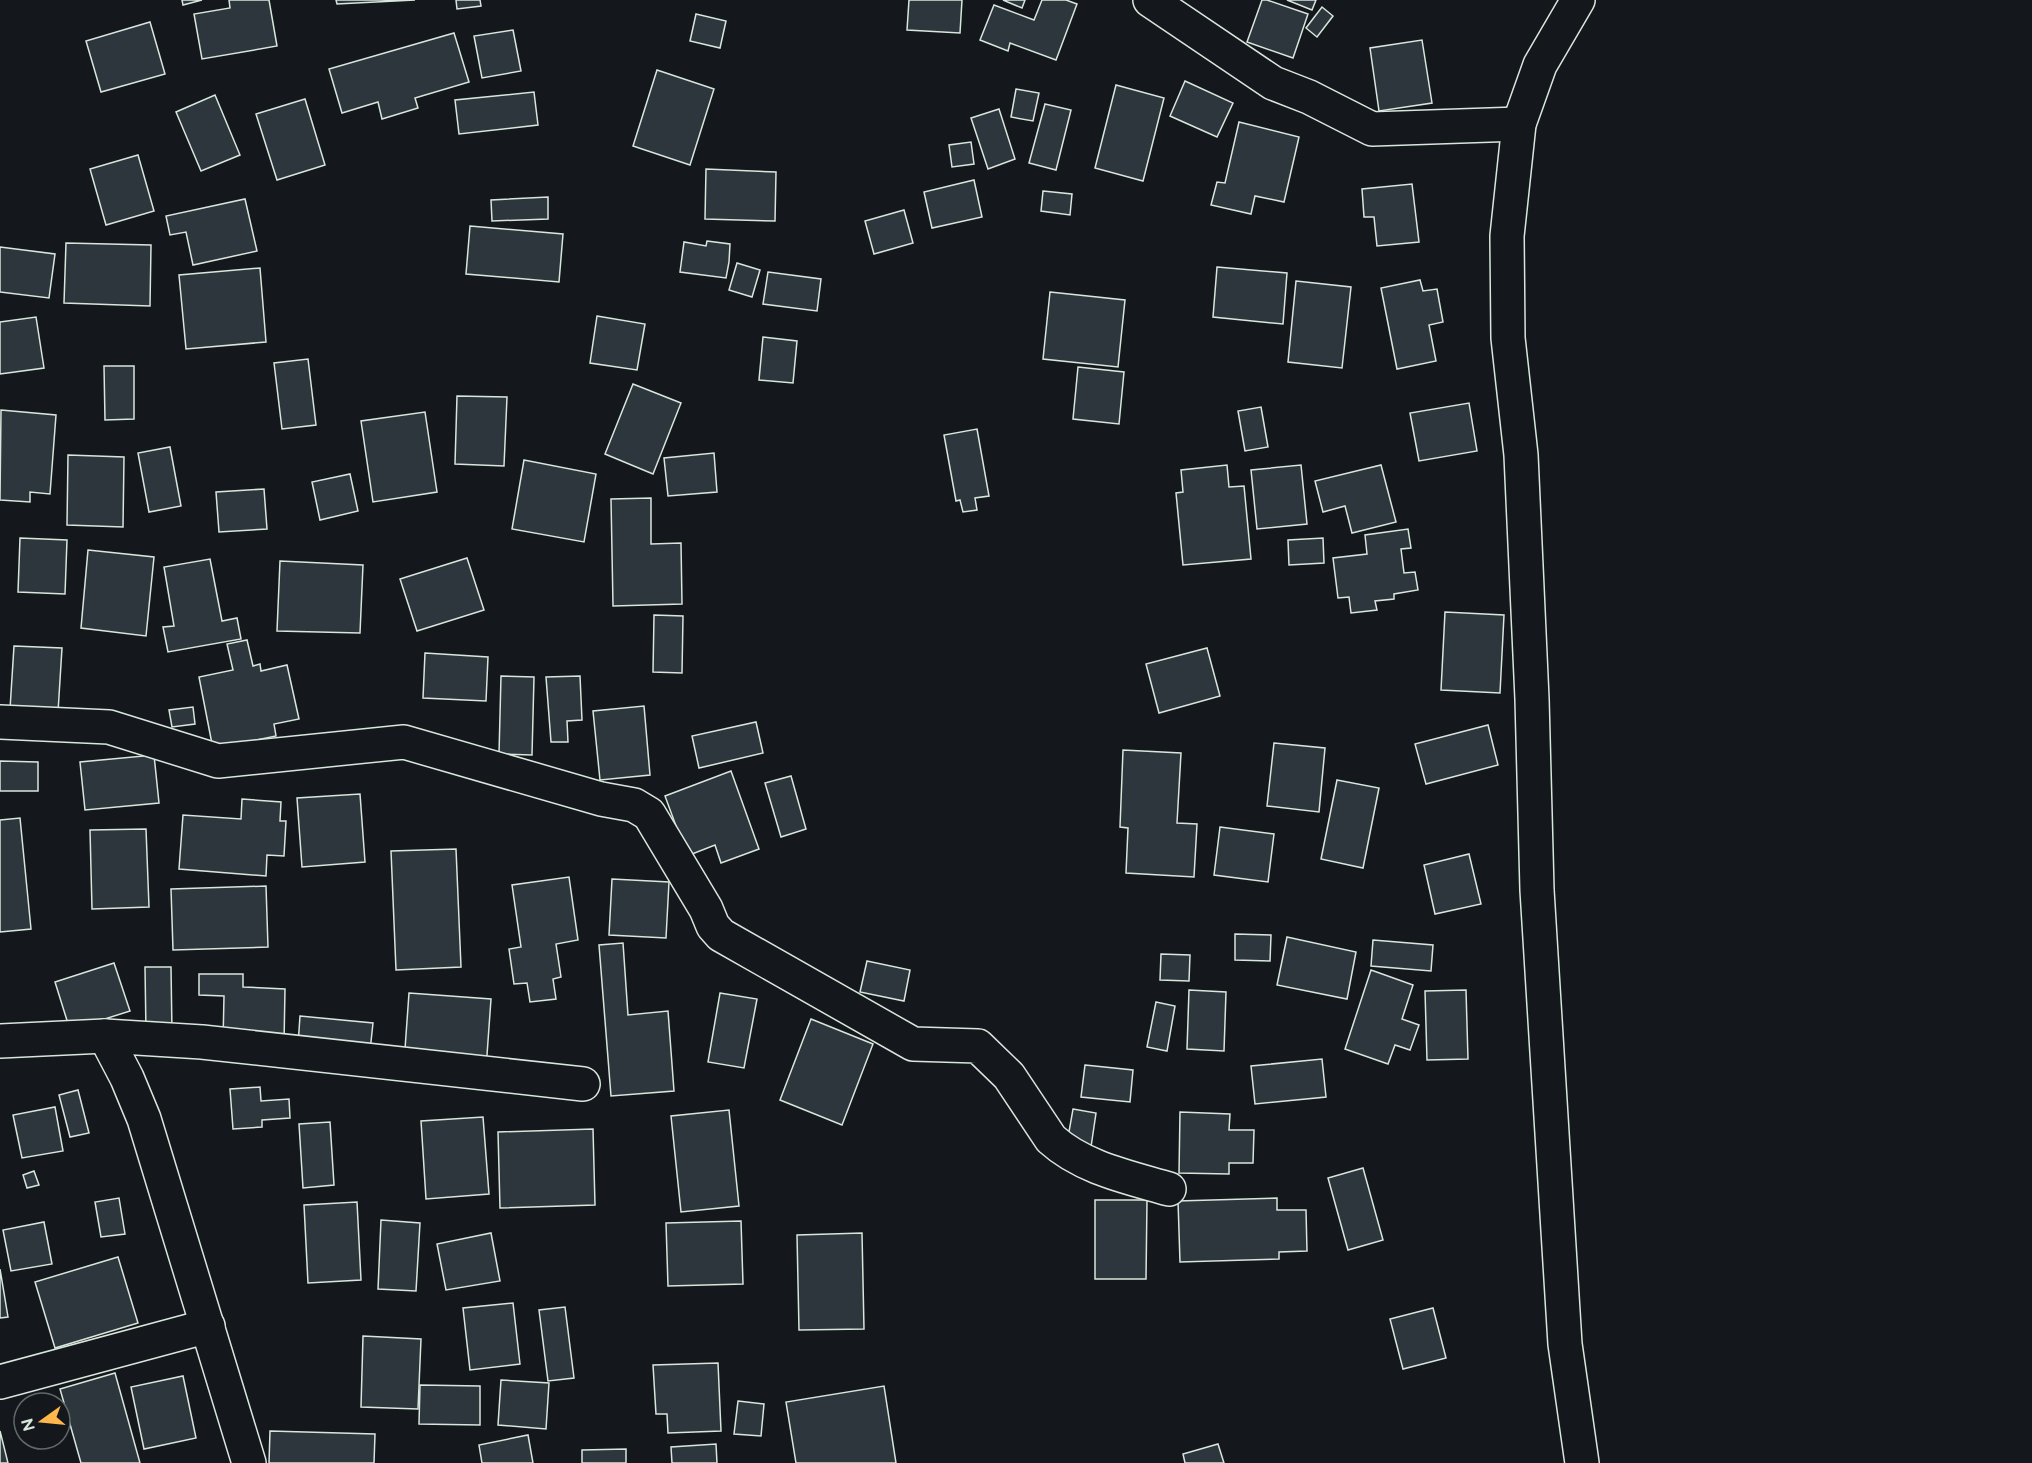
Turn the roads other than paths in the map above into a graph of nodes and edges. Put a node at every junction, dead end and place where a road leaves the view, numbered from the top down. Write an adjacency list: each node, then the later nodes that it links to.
1 (1150, 0): 3 (street)
2 (1578, 0): 3 (street)
3 (1519, 124): 12 (street)
4 (0, 722): 8 (street)
5 (105, 1036): 6 (street); 7 (street); 9 (street)
6 (0, 1041)
7 (583, 1084)
8 (1169, 1189)
9 (208, 1326): 10 (street); 11 (street)
10 (0, 1382)
11 (249, 1463)
12 (1582, 1463)

